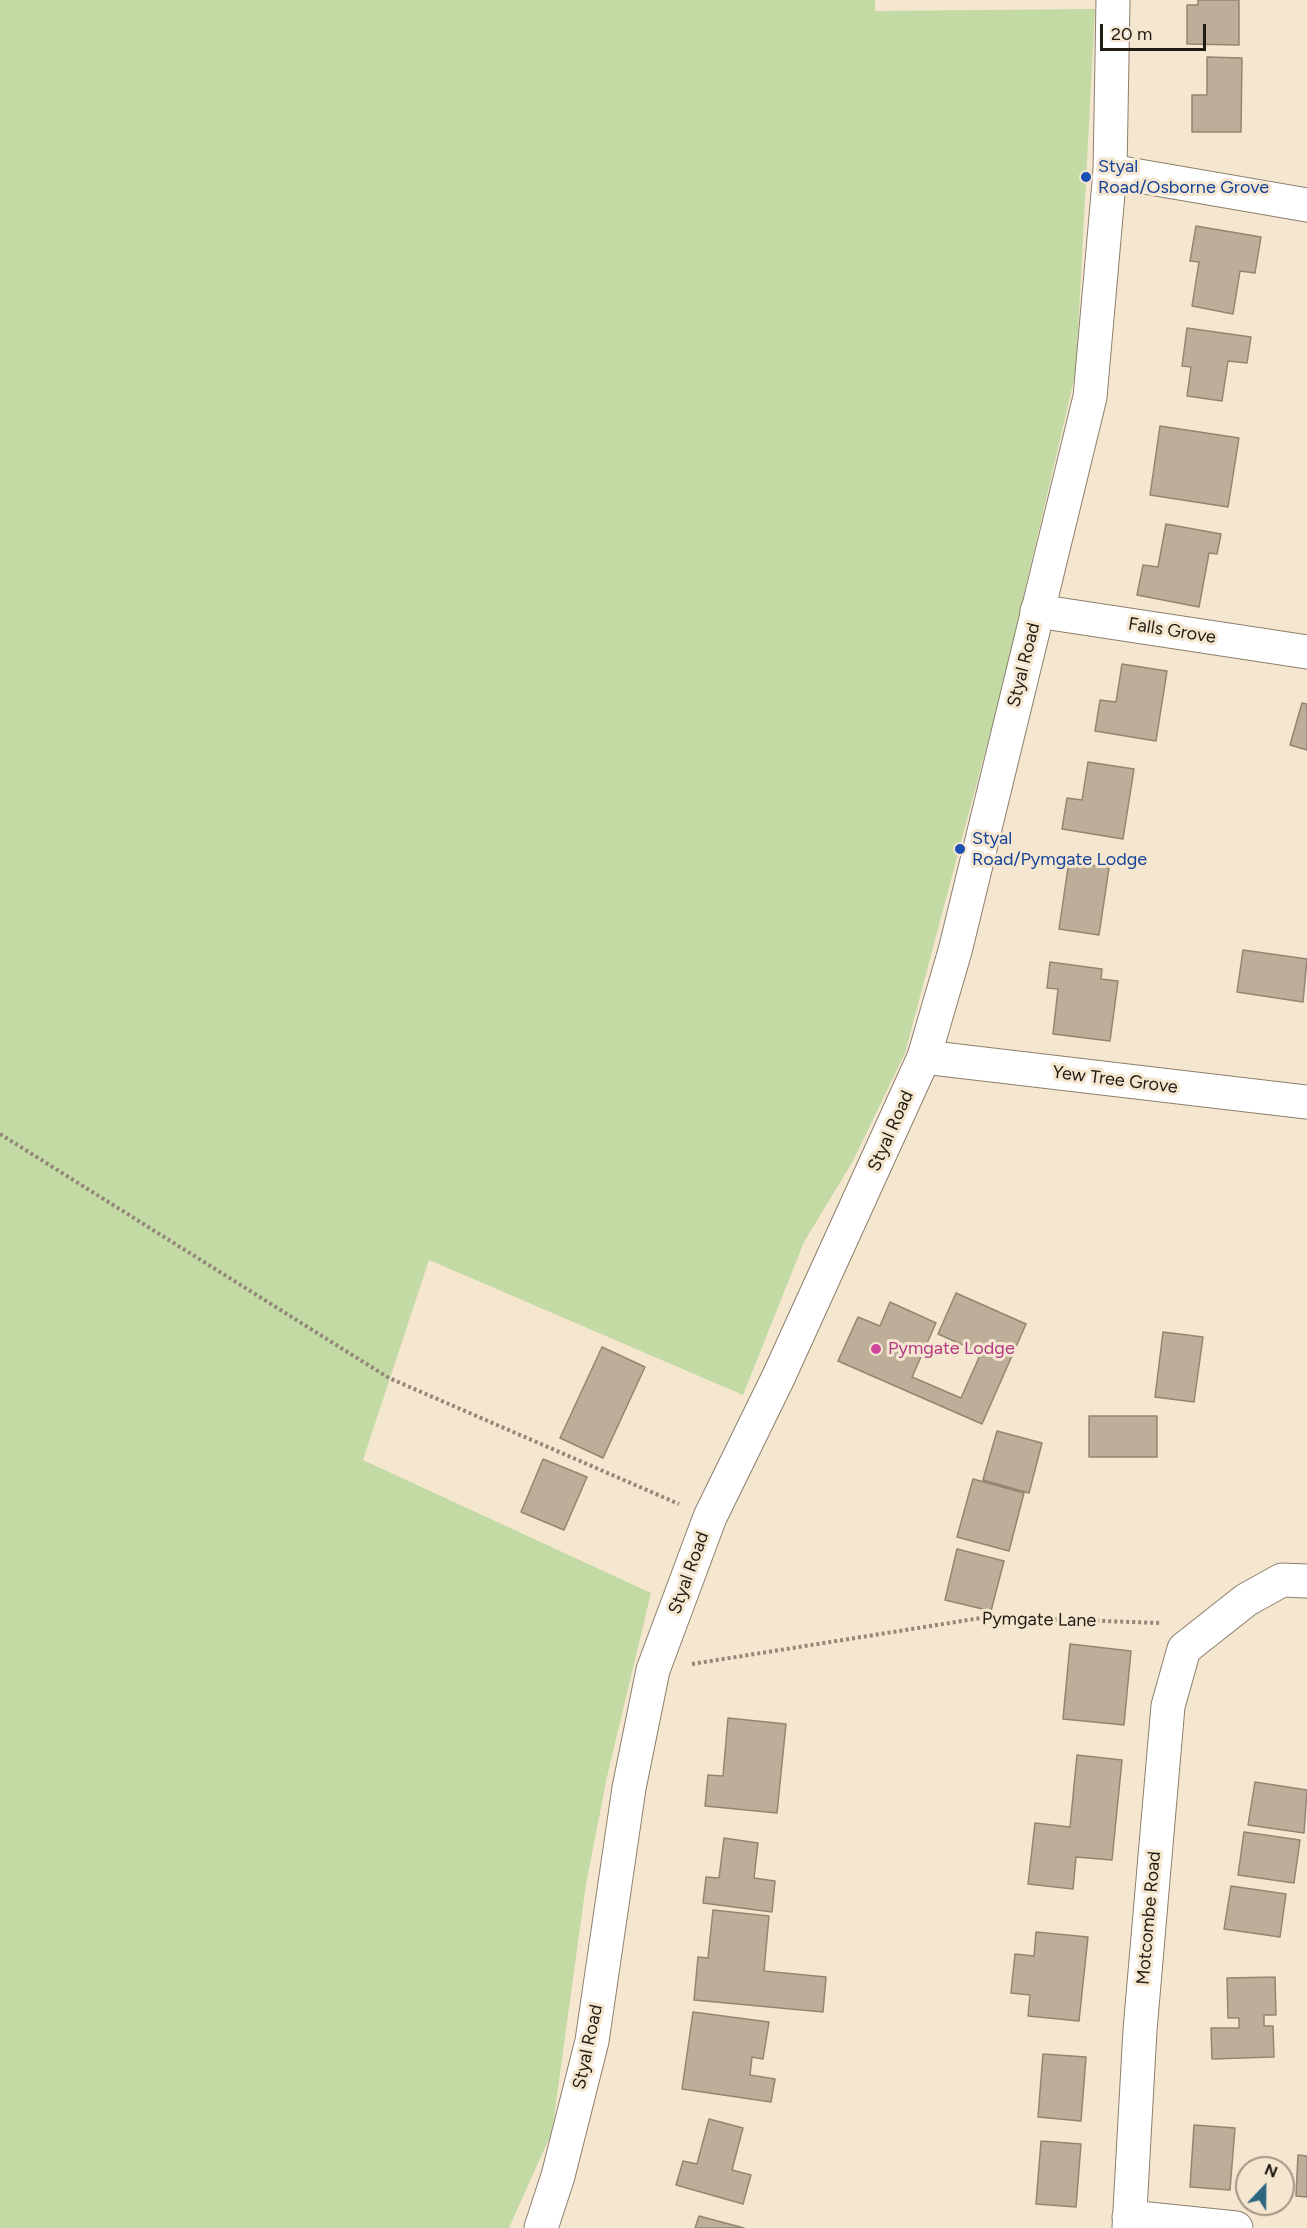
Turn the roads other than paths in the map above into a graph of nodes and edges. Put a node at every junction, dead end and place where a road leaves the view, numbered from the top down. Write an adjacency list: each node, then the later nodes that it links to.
1 (1113, 0): 2 (main road, Styal Road)
2 (1110, 171): 3 (main road); 4 (main road, Styal Road)
3 (1307, 205)
4 (1037, 611): 5 (main road, Falls Grove); 6 (main road, Styal Road)
5 (1307, 651)
6 (924, 1057): 7 (main road, Yew Tree Grove); 10 (main road, Styal Road)
7 (1307, 1102)
8 (1307, 1581): 9 (main road, Motcombe Road)
9 (1129, 2223): 11 (main road)
10 (541, 2228)
11 (1236, 2228)

